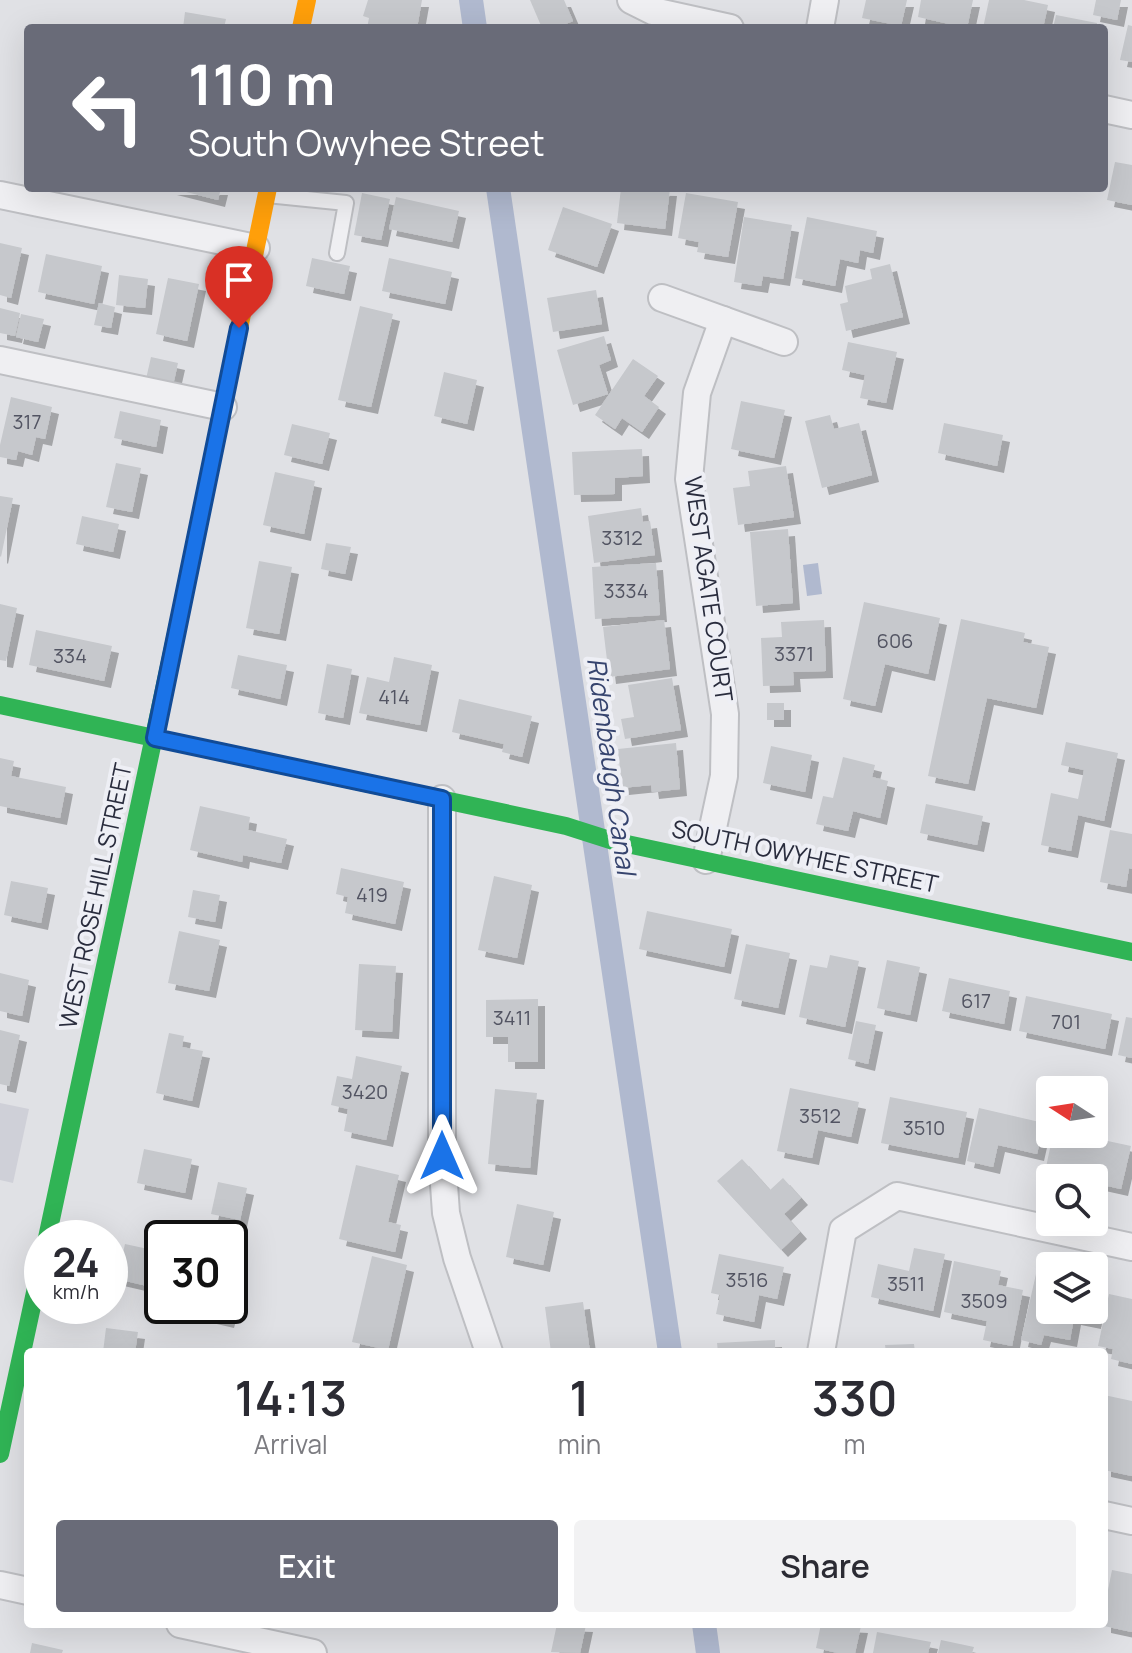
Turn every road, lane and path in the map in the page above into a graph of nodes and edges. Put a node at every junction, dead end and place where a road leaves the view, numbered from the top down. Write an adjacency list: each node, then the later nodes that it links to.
1 (307, 0): 4 (street)
2 (631, 0): 5 (street)
3 (825, 0): 6 (street)
4 (302, 24)
5 (712, 24)
6 (821, 24)
7 (1108, 110): 8 (street)
8 (1132, 115)
9 (268, 192): 13 (street, WEST ROSE HILL STREET)
10 (288, 192): 12 (lane)
11 (0, 195): 13 (street)
12 (348, 195): 14 (lane)
13 (256, 248): 19 (street, WEST ROSE HILL STREET)
14 (337, 253)
15 (662, 298): 16 (street)
16 (723, 320): 17 (street); 23 (street, WEST AGATE COURT)
17 (784, 342)
18 (0, 360): 19 (street)
19 (223, 407): 21 (street, WEST ROSE HILL STREET)
20 (0, 705): 21 (street, SOUTH OWYHEE STREET)
21 (155, 738): 22 (street, SOUTH OWYHEE STREET); 25 (street, WEST ROSE HILL STREET)
22 (442, 799): 23 (street, SOUTH OWYHEE STREET); 29 (street)
23 (706, 860): 24 (street, SOUTH OWYHEE STREET)
24 (1132, 952)
25 (51, 1220)
26 (1132, 1247): 30 (street)
27 (35, 1324): 28 (street)
28 (32, 1348)
29 (488, 1348)
30 (822, 1348)
31 (24, 1375): 32 (street)
32 (0, 1454)
33 (1108, 1516): 34 (street)
34 (1132, 1521)
35 (0, 1585): 36 (street)
36 (24, 1590)
37 (198, 1628): 38 (street)
38 (313, 1653)

